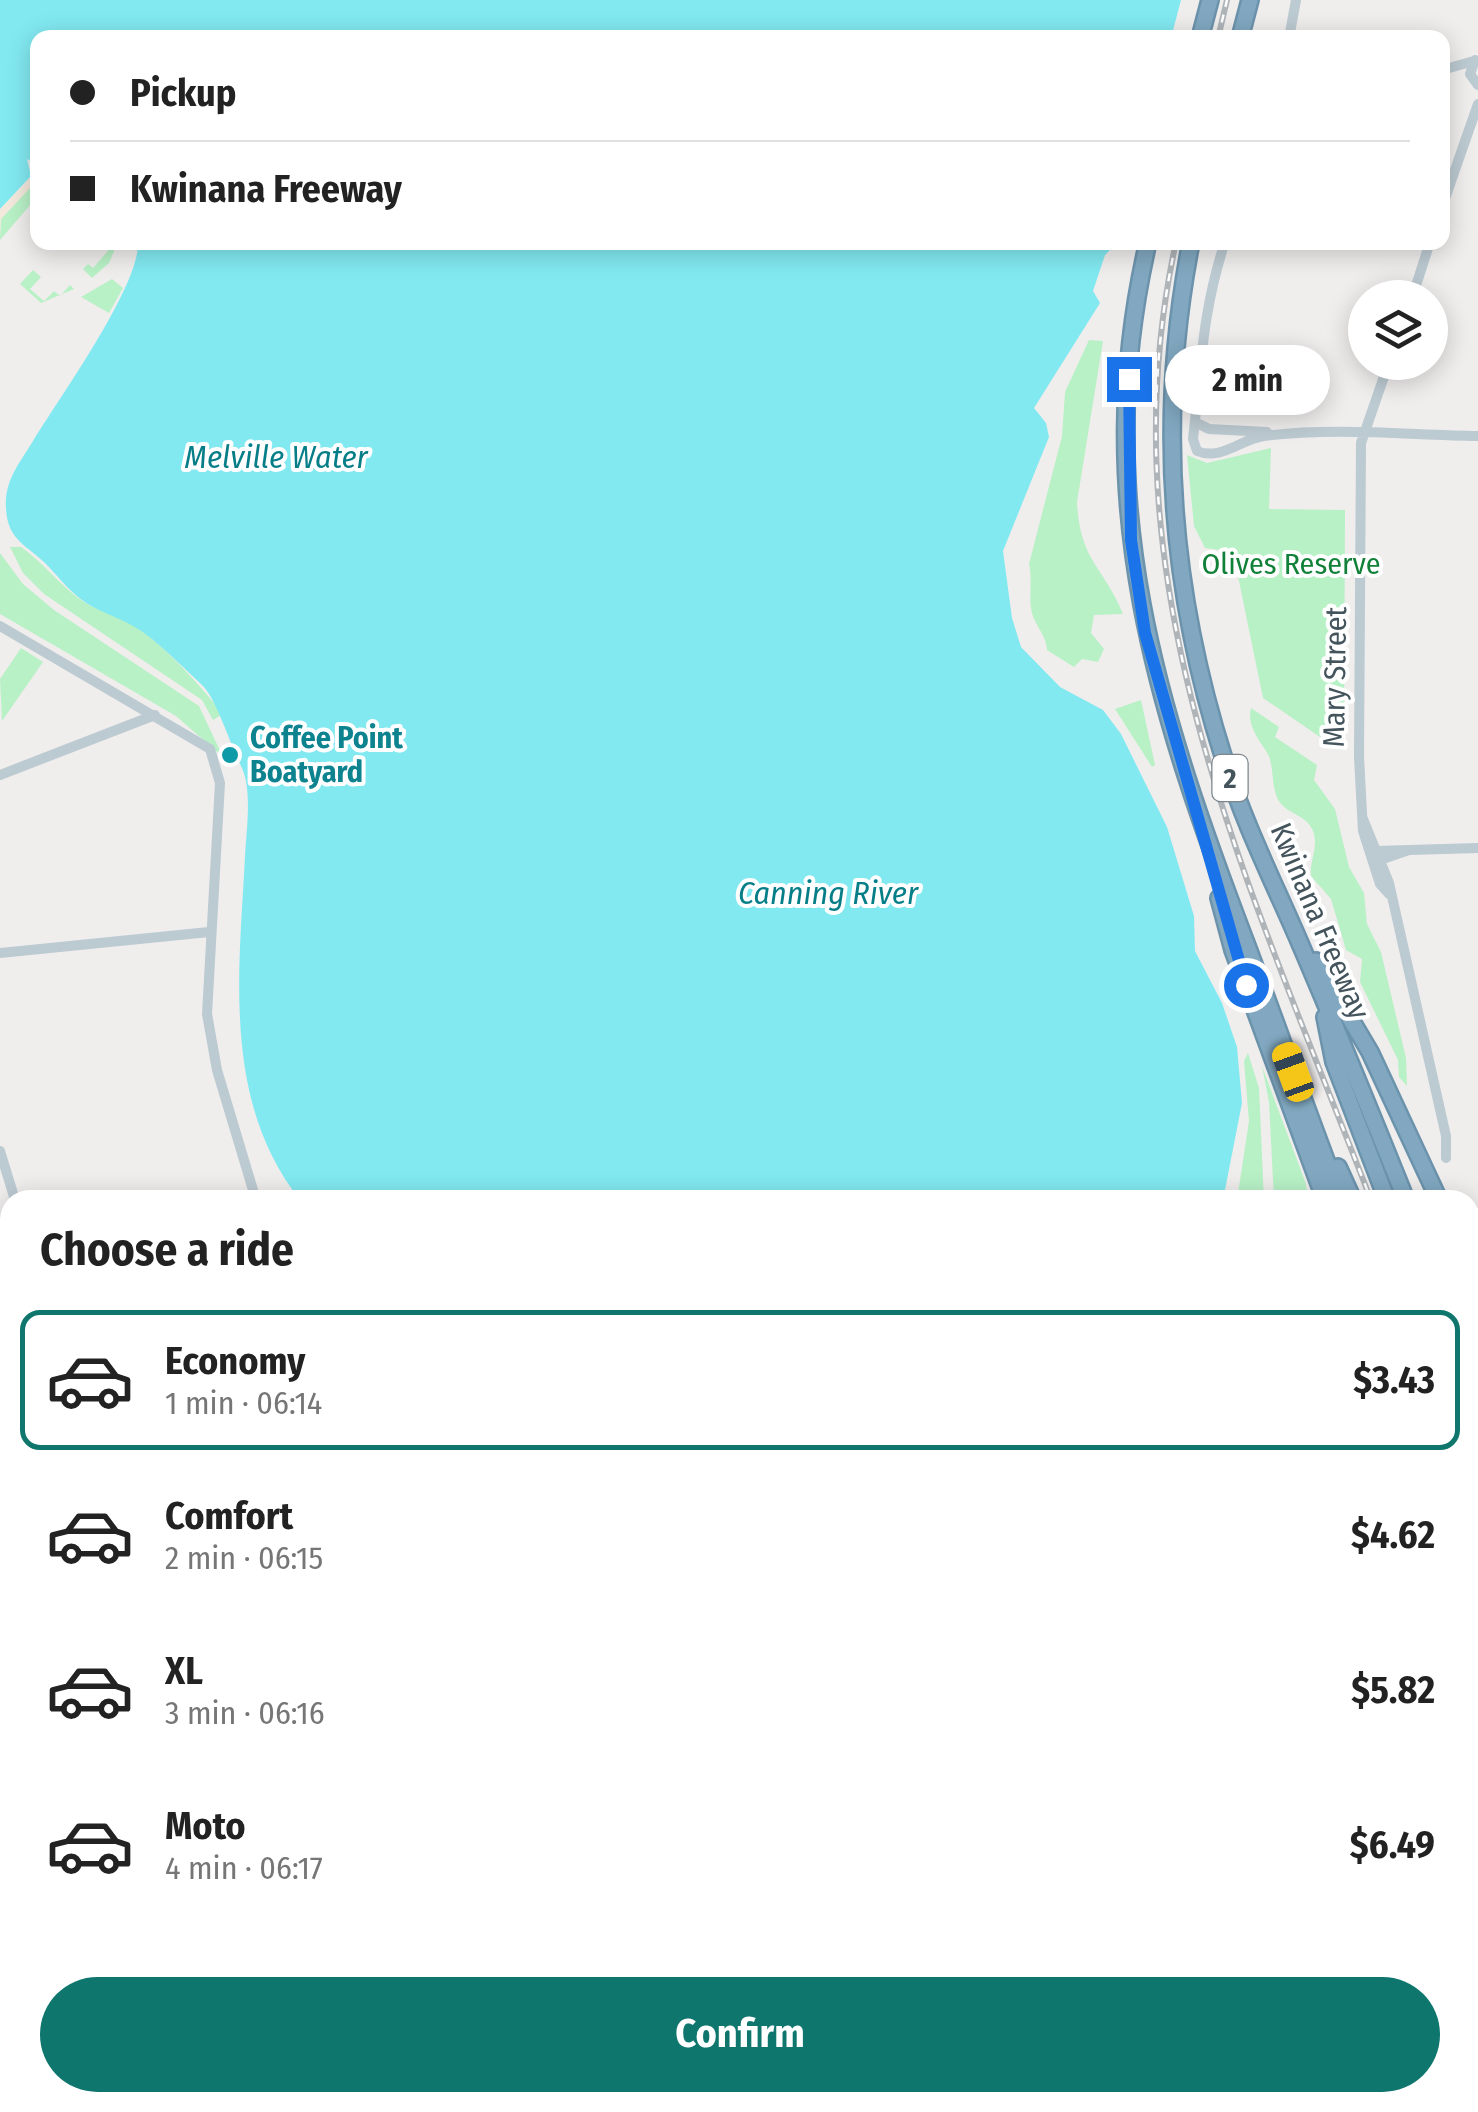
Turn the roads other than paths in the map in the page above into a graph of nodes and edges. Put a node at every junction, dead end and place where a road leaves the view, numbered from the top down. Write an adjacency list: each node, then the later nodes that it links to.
1 (1210, 0): 4 (highway)
2 (1250, 0): 5 (highway)
3 (1296, 0): 6 (street)
4 (1202, 30)
5 (1242, 30)
6 (1290, 30)
7 (1476, 59): 8 (street); 10 (street)
8 (1450, 69)
9 (1450, 72): 10 (street)
10 (1475, 83): 11 (street)
11 (1478, 105): 12 (street)
12 (1450, 184)
13 (1147, 250): 26 (highway, 2)
14 (1190, 250): 29 (highway, Kwinana Freeway / 2)
15 (1223, 250): 19 (street)
16 (1427, 250): 17 (street)
17 (1418, 280)
18 (1384, 380): 21 (street, Mary Street)
19 (1195, 422): 20 (street); 20 (street)
20 (1292, 434): 21 (street)
21 (1365, 434): 22 (street); 28 (street, Mary Street)
22 (1478, 436)
23 (2, 626): 24 (street)
24 (156, 716): 25 (street); 30 (street)
25 (0, 775)
26 (1189, 788): 33 (highway, 2); 38 (highway)
27 (1478, 848): 28 (street)
28 (1376, 856): 35 (street, Mary Street)
29 (1284, 906): 32 (highway, Kwinana Freeway / 2); 43 (highway)
30 (209, 932): 31 (street); 37 (street)
31 (0, 953)
32 (1319, 989): 41 (highway); 42 (highway, Kwinana Freeway / 2)
33 (1293, 1072): 39 (highway, 2); 40 (highway)
34 (0, 1151): 36 (street)
35 (1446, 1158)
36 (12, 1190)
37 (253, 1190)
38 (1320, 1190)
39 (1337, 1190)
40 (1349, 1190)
41 (1383, 1190)
42 (1402, 1190)
43 (1434, 1190)

